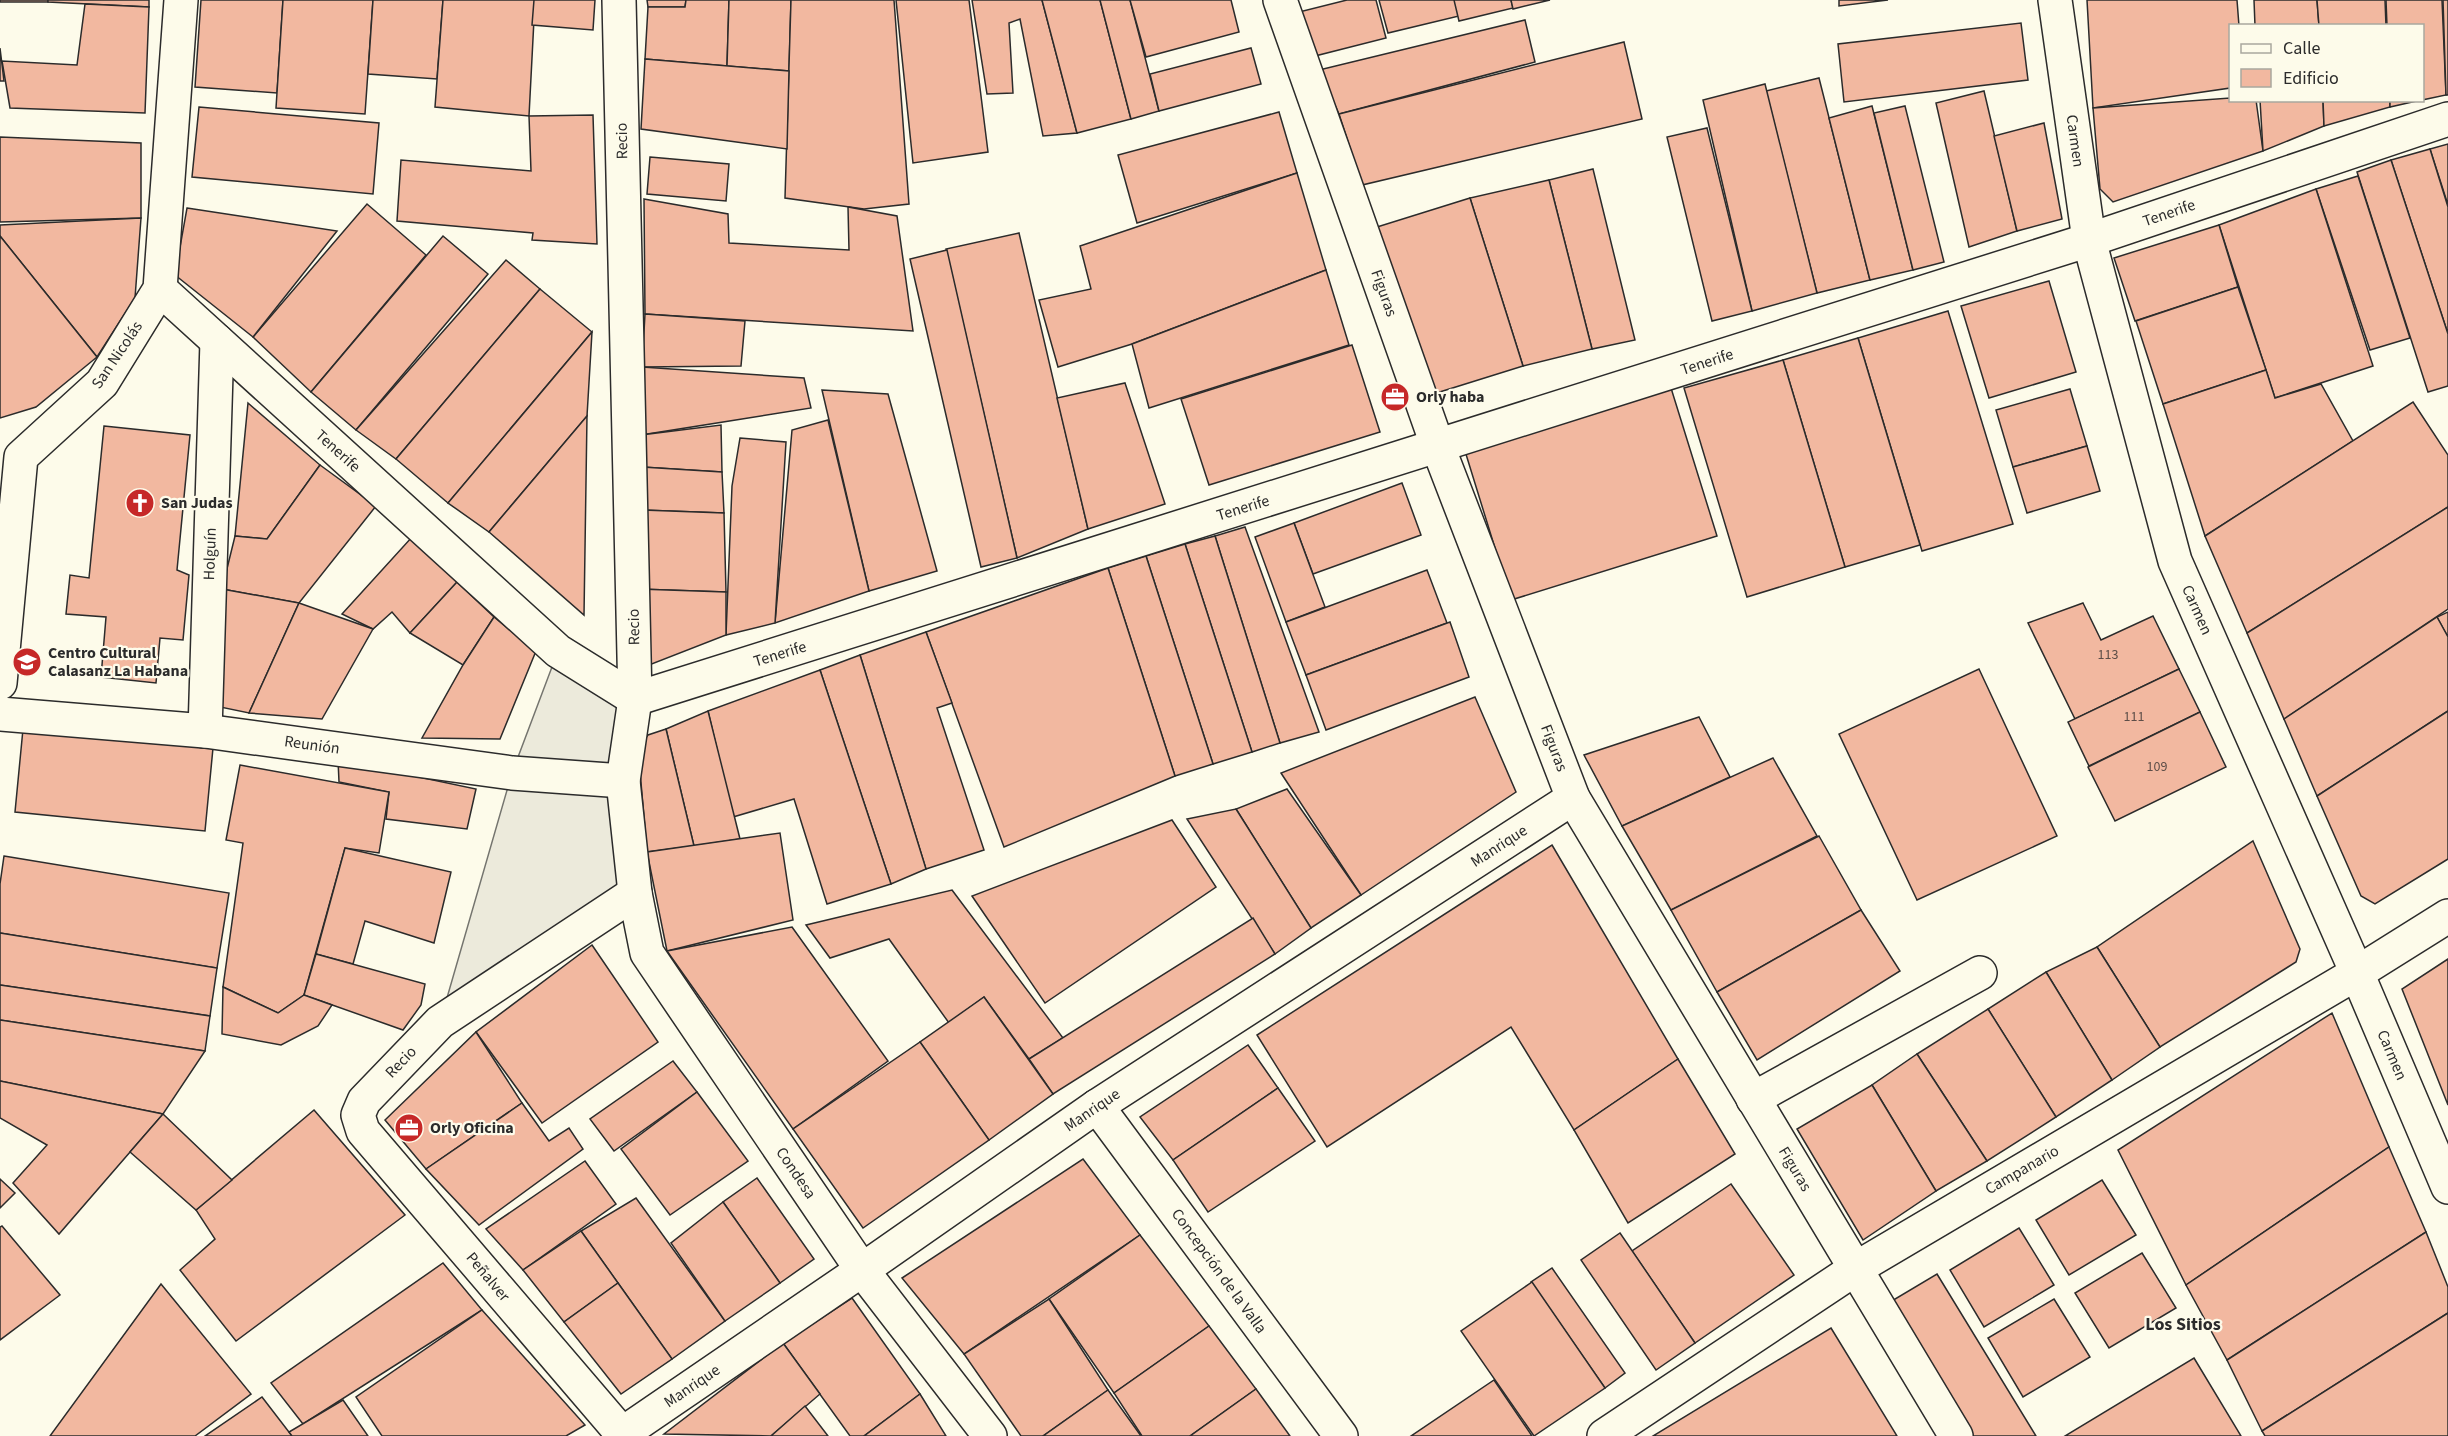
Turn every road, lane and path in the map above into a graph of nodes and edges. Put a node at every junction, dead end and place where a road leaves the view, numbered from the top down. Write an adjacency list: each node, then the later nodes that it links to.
1 (181, 0): 7 (street, San Nicolás)
2 (619, 0): 12 (street, Recio)
3 (1280, 0): 9 (street, Figuras)
4 (2055, 0): 6 (street, Carmen)
5 (2448, 119): 6 (street, Tenerife)
6 (2089, 240): 9 (street, Tenerife); 20 (street, Carmen)
7 (160, 289): 8 (street, Tenerife); 10 (street, San Nicolás)
8 (217, 341): 12 (street, Tenerife); 14 (street, Holguín)
9 (1438, 447): 12 (street, Tenerife); 16 (street, Figuras)
10 (10, 461): 11 (street, San Nicolás)
11 (0, 683)
12 (635, 699): 15 (street, Recio)
13 (0, 714): 14 (street, Reunión)
14 (205, 731): 15 (street, Reunión)
15 (623, 781): 17 (street, Recio)
16 (1573, 798): 21 (street, Figuras); 22 (street, Manrique)
17 (635, 893): 23 (street, Recio); 26 (street, Condesa)
18 (2448, 916): 20 (street, Campanario)
19 (1980, 973): 21 (street)
20 (2357, 973): 24 (street, Carmen); 25 (street, Campanario)
21 (1753, 1099): 25 (street, Figuras)
22 (1097, 1106): 26 (street, Manrique); 29 (street, Concepción de la Valla)
23 (358, 1115): 27 (street, Peñalver)
24 (2448, 1187)
25 (1855, 1269): 30 (street, Campanario); 31 (street, Figuras)
26 (862, 1270): 27 (street, Manrique); 28 (street, Condesa)
27 (621, 1435)
28 (990, 1436)
29 (1341, 1436)
30 (1604, 1436)
31 (1956, 1436)

